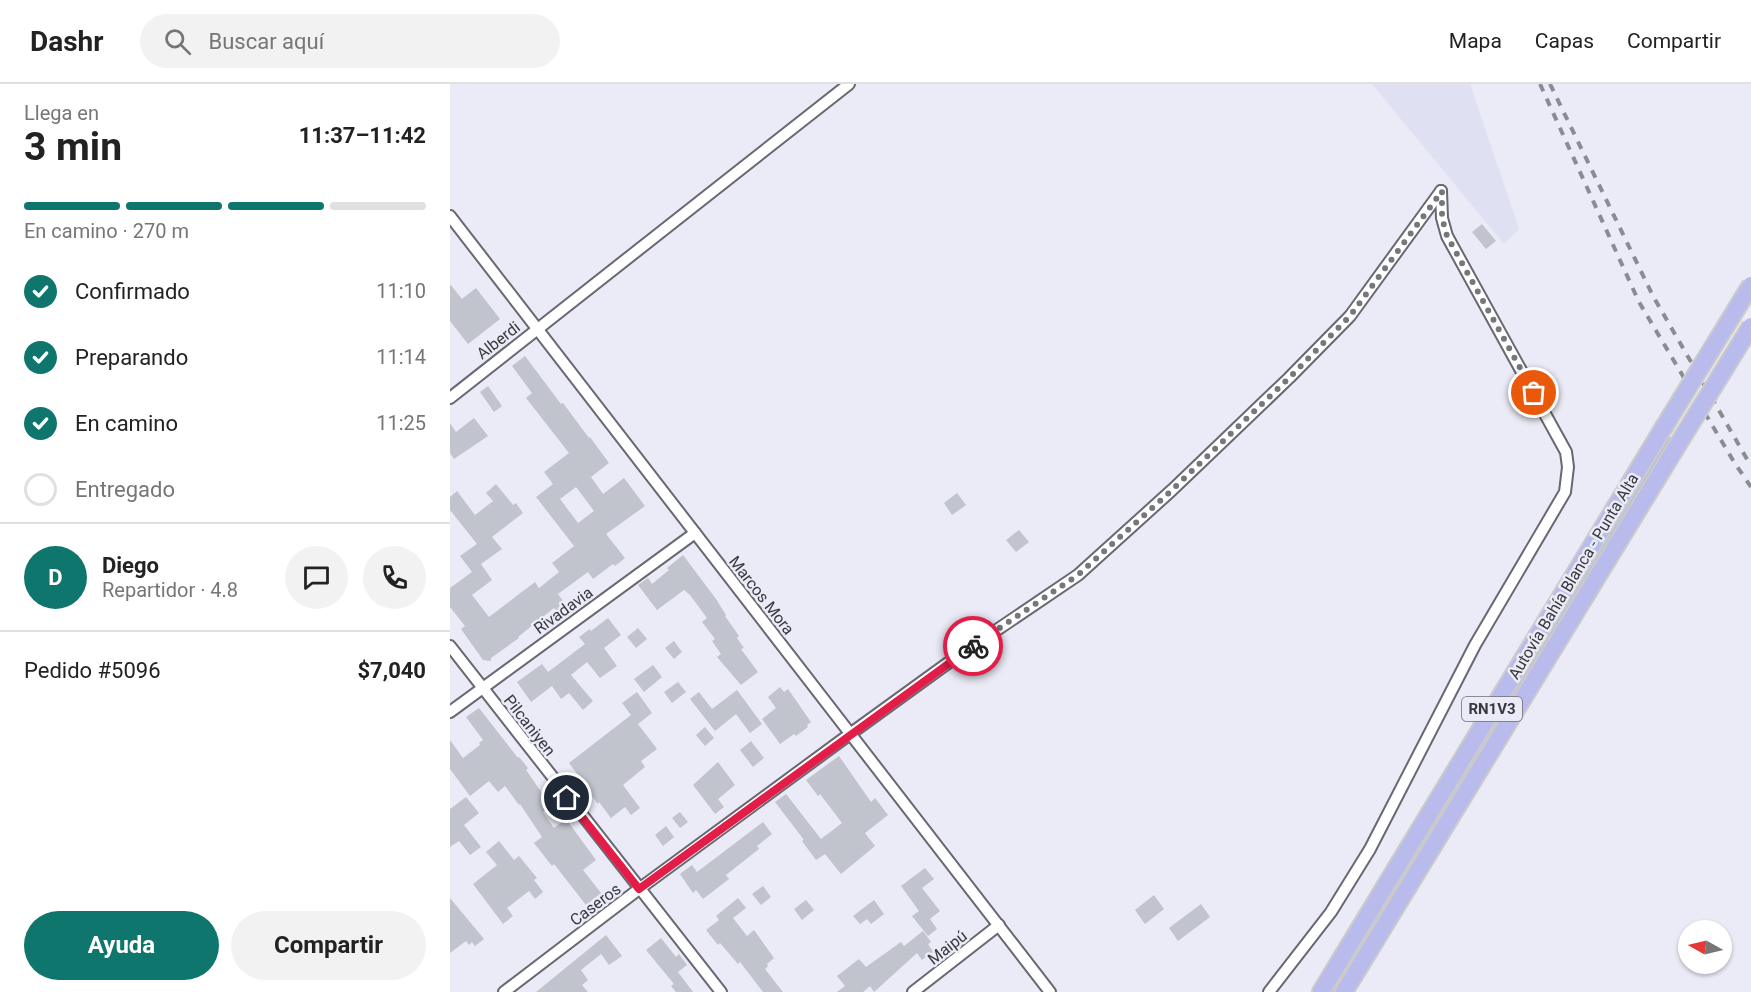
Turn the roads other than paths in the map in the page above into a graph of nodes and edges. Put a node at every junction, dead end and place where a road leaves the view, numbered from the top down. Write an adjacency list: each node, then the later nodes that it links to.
1 (849, 84): 5 (street, Alberdi)
2 (450, 216): 5 (street, Marcos Mora)
3 (1751, 285): 19 (main road, Autovía Bahía Blanca - Punta Alta / RN1V3, bridge)
4 (1751, 326): 20 (main road, Autovía Bahía Blanca - Punta Alta / RN1V3, bridge)
5 (537, 329): 6 (street, Alberdi); 7 (street, Marcos Mora)
6 (450, 398)
7 (695, 532): 9 (street, Rivadavia); 11 (street, Marcos Mora)
8 (450, 646): 9 (street, Pilcaniyen)
9 (482, 688): 10 (street, Rivadavia); 12 (street, Pilcaniyen)
10 (450, 712)
11 (850, 734): 12 (street, Caseros); 13 (street, Marcos Mora); 18 (street, Caseros)
12 (639, 889): 14 (street, Caseros); 15 (street, Pilcaniyen)
13 (999, 925): 16 (street, Maipú); 17 (street, Marcos Mora)
14 (504, 992)
15 (721, 992)
16 (912, 992)
17 (1050, 992)
18 (1269, 992)
19 (1322, 992)
20 (1344, 992)

